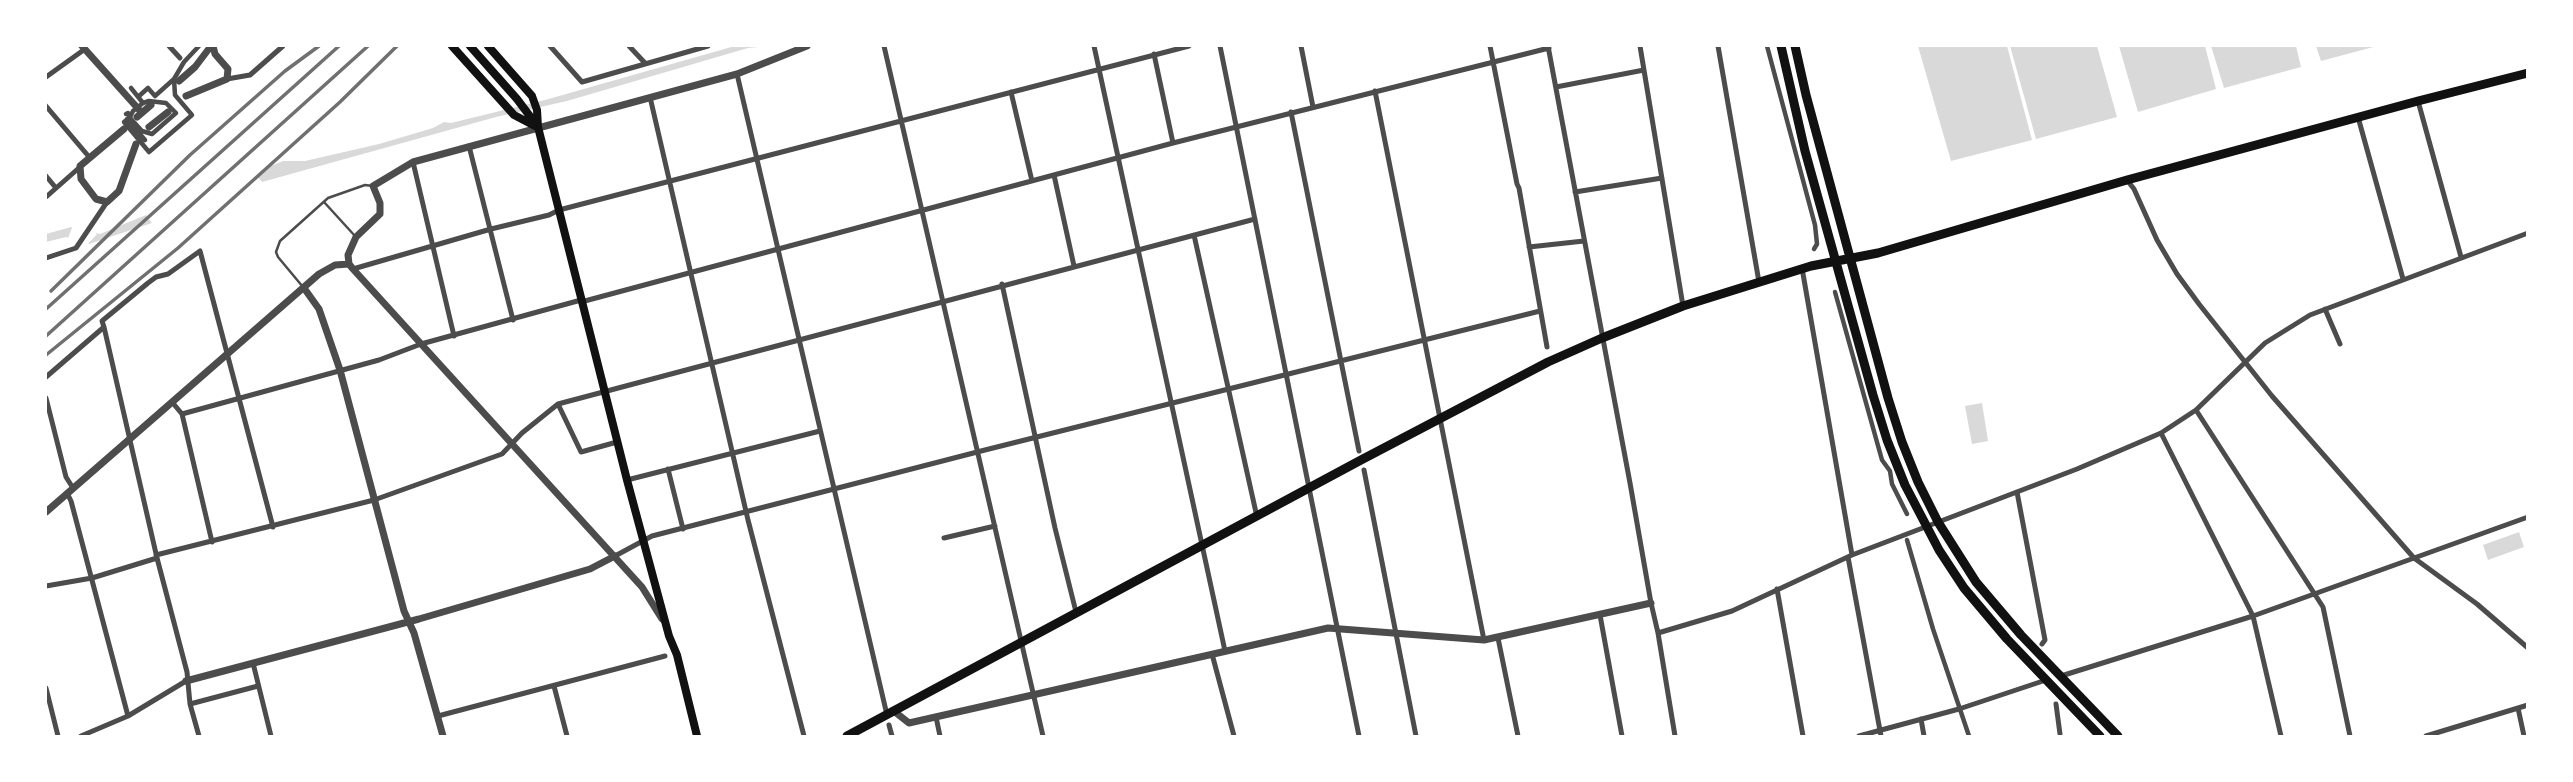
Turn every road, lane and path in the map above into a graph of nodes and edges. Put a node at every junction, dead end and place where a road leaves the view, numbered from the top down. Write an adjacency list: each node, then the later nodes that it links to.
1 (169, 46): 26 (street)
2 (199, 46): 35 (street)
3 (283, 46): 34 (street)
4 (452, 46): 57 (main road)
5 (470, 46): 57 (main road)
6 (488, 46): 57 (main road)
7 (550, 46): 28 (street)
8 (629, 46): 28 (street)
9 (708, 46): 28 (street)
10 (807, 46): 32 (street)
11 (884, 46): 54 (street)
12 (1094, 46): 29 (street)
13 (1189, 46): 25 (street)
14 (1220, 46): 55 (street)
15 (1301, 46): 48 (street)
16 (1490, 46): 27 (street)
17 (1640, 46): 30 (street)
18 (1717, 46): 102 (street)
19 (1768, 46): 91 (street)
20 (1781, 46): 96 (main road)
21 (1795, 46): 95 (main road)
22 (84, 47): 33 (street); 51 (street)
23 (1548, 47): 27 (street); 38 (street)
24 (211, 49): 34 (street); 35 (street)
25 (1154, 54): 29 (street); 60 (street)
26 (180, 58)
27 (1493, 61): 39 (street); 89 (street)
28 (645, 63)
29 (1099, 68): 40 (street); 64 (street)
30 (1644, 70): 38 (street); 70 (street)
31 (2528, 73): 45 (main road)
32 (737, 74): 44 (street); 65 (street)
33 (46, 77)
34 (228, 79): 42 (street)
35 (176, 80): 36 (street); 52 (street)
36 (165, 87): 41 (street); 52 (street)
37 (131, 88): 43 (street)
38 (1556, 88): 76 (street)
39 (1375, 91): 48 (street); 116 (street)
40 (1011, 92): 54 (street); 73 (street)
41 (158, 93): 43 (street); 49 (street)
42 (186, 96)
43 (138, 97): 46 (street)
44 (650, 97): 57 (street); 72 (street)
45 (2418, 101): 53 (main road); 93 (street)
46 (147, 104): 49 (street); 51 (street); 51 (street)
47 (46, 106): 63 (street)
48 (1313, 107): 50 (street)
49 (169, 109): 51 (street); 56 (street)
50 (1291, 113): 55 (street); 121 (street)
51 (133, 116): 52 (street); 59 (street)
52 (190, 117)
53 (2358, 117): 71 (main road); 101 (street)
54 (902, 120): 65 (street); 81 (street)
55 (1236, 126): 60 (street); 82 (street)
56 (149, 127)
57 (538, 127): 62 (street); 80 (main road)
58 (124, 129): 63 (street)
59 (145, 140)
60 (1173, 143): 64 (street)
61 (136, 144): 78 (street)
62 (469, 146): 66 (street); 83 (street)
63 (90, 158): 67 (street)
64 (1118, 158): 68 (street); 90 (street)
65 (756, 159): 72 (street); 92 (street)
66 (413, 162): 74 (street); 88 (street)
67 (80, 166): 75 (street); 78 (street)
68 (1054, 175): 73 (street); 98 (street)
69 (46, 176): 75 (street)
70 (1662, 178): 76 (street); 108 (street)
71 (2127, 180): 95 (main road); 122 (street)
72 (670, 181): 80 (street); 100 (street)
73 (1032, 181): 81 (street)
74 (373, 186): 79 (lane); 86 (street)
75 (56, 188): 77 (street)
76 (1575, 192): 87 (street)
77 (46, 197)
78 (107, 202): 94 (street)
79 (324, 202): 86 (lane); 104 (lane)
80 (559, 210): 83 (street); 107 (main road)
81 (922, 211): 92 (street); 106 (street)
82 (1255, 219): 85 (street); 125 (street)
83 (491, 229): 88 (street); 111 (street)
84 (2528, 233): 93 (street)
85 (1194, 235): 90 (street); 127 (street)
86 (356, 237): 97 (street)
87 (1584, 241): 89 (street); 114 (street)
88 (432, 247): 97 (street); 113 (street)
89 (1530, 247): 110 (street)
90 (1138, 249): 98 (street); 132 (street)
91 (1814, 249)
92 (778, 250): 100 (street); 115 (street)
93 (2461, 257): 101 (street)
94 (46, 258)
95 (1851, 259): 96 (main road); 159 (main road)
96 (1836, 261): 99 (main road); 162 (main road)
97 (351, 266): 104 (street); 117 (street)
98 (1074, 266): 103 (street)
99 (1802, 268): 102 (main road); 171 (street)
100 (691, 273): 107 (street); 123 (street)
101 (2403, 279): 109 (street)
102 (1759, 282): 108 (main road)
103 (1002, 284): 106 (street); 139 (street)
104 (304, 288): 120 (street); 124 (street)
105 (1835, 292): 156 (street)
106 (943, 300): 115 (street); 144 (street)
107 (581, 301): 111 (street); 128 (main road)
108 (1683, 306): 114 (main road)
109 (2325, 309): 118 (street); 122 (street)
110 (1540, 311): 116 (street); 119 (street)
111 (513, 320): 113 (street)
112 (104, 327): 120 (street); 126 (street); 140 (street)
113 (454, 336): 117 (street)
114 (1602, 338): 136 (main road); 177 (street)
115 (799, 340): 123 (street); 137 (street)
116 (1425, 340): 121 (street); 136 (street)
117 (421, 344): 124 (street); 142 (street)
118 (2340, 344)
119 (1547, 347)
120 (227, 354): 130 (street); 131 (street)
121 (1341, 360): 125 (street); 143 (street)
122 (2246, 362): 134 (street); 172 (street)
123 (712, 363): 128 (street); 145 (street)
124 (340, 370): 130 (street); 153 (street)
125 (1287, 375): 127 (street); 149 (street)
126 (46, 377)
127 (1230, 389): 132 (street); 157 (street)
128 (605, 391): 133 (street); 141 (main road)
129 (46, 398): 150 (street)
130 (240, 398): 135 (street); 161 (street)
131 (172, 402): 135 (street); 140 (street)
132 (1171, 403): 139 (street); 168 (street)
133 (558, 404): 141 (street); 142 (street)
134 (2196, 410): 138 (street); 176 (street)
135 (181, 414): 167 (street)
136 (1441, 418): 149 (main road); 187 (street)
137 (820, 430): 145 (street); 151 (street)
138 (2161, 433): 152 (street); 180 (street)
139 (1036, 437): 144 (street); 178 (street)
140 (129, 438): 150 (street); 169 (street)
141 (617, 442): 148 (main road)
142 (512, 444): 153 (street); 170 (street)
143 (1359, 451)
144 (977, 452): 151 (street); 160 (street)
145 (733, 453): 146 (street); 155 (street)
146 (668, 469): 148 (street); 163 (street)
147 (1364, 470): 184 (street)
148 (627, 480): 165 (main road)
149 (1310, 488): 157 (main road); 182 (street)
150 (70, 490): 154 (street); 173 (street)
151 (833, 491): 155 (street); 209 (street)
152 (2017, 492): 159 (street); 189 (street)
153 (373, 500): 161 (street); 181 (street)
154 (46, 512)
155 (746, 512): 163 (street); 222 (street)
156 (1907, 514)
157 (1257, 517): 168 (main road)
158 (2528, 517): 172 (street)
159 (1938, 522): 162 (street); 195 (main road)
160 (995, 526): 164 (street); 188 (street)
161 (273, 527): 167 (street)
162 (1926, 527): 171 (street); 196 (main road)
163 (683, 528): 165 (street)
164 (944, 538)
165 (643, 540): 170 (street); 185 (main road)
166 (1907, 540): 206 (street)
167 (212, 542): 169 (street)
168 (1201, 547): 178 (main road); 191 (street)
169 (157, 556): 173 (street); 197 (street)
170 (615, 556): 181 (street); 185 (street)
171 (1850, 556): 175 (street); 212 (street)
172 (2414, 558): 176 (street); 190 (street)
173 (92, 578): 174 (street); 207 (street)
174 (46, 586)
175 (1777, 589): 183 (street); 233 (street)
176 (2315, 594): 180 (street); 240 (street)
177 (1651, 603): 179 (street); 183 (street)
178 (1076, 613): 188 (main road)
179 (1600, 615): 186 (street); 231 (street)
180 (2253, 617): 195 (street); 239 (street)
181 (407, 622): 194 (street); 208 (street)
182 (1338, 629): 184 (street); 191 (street); 228 (street)
183 (1658, 633): 232 (street)
184 (1396, 635): 187 (street); 229 (street)
185 (669, 636): 221 (main road)
186 (1497, 638): 187 (street); 230 (street)
187 (1484, 640)
188 (1022, 642): 201 (street); 209 (main road)
189 (2042, 644)
190 (2528, 648)
191 (1225, 651): 192 (street)
192 (1213, 654): 201 (street); 227 (street)
193 (665, 656): 198 (street)
194 (253, 663): 197 (street); 199 (street)
195 (2061, 676): 238 (main road)
196 (2046, 680): 206 (street); 237 (main road)
197 (187, 681): 202 (street); 207 (street)
198 (554, 686): 208 (street); 220 (street)
199 (258, 687): 202 (street); 218 (street)
200 (46, 688): 215 (street)
201 (1033, 695): 210 (street); 226 (street)
202 (190, 704): 217 (street)
203 (2056, 704): 214 (street)
204 (2528, 705): 205 (street)
205 (2518, 708): 241 (street); 242 (street)
206 (1959, 709): 211 (street); 236 (street)
207 (128, 716): 213 (street)
208 (438, 716): 219 (street)
209 (890, 717): 210 (street); 223 (main road); 224 (street)
210 (936, 717): 225 (street)
211 (1921, 719): 212 (street); 235 (street)
212 (1881, 733): 234 (street)
213 (99, 734): 216 (street)
214 (2060, 734)
215 (58, 737)
216 (81, 737)
217 (199, 737)
218 (271, 737)
219 (443, 737)
220 (567, 737)
221 (697, 737)
222 (804, 737)
223 (847, 737)
224 (892, 737)
225 (940, 737)
226 (1043, 737)
227 (1234, 737)
228 (1359, 737)
229 (1416, 737)
230 (1518, 737)
231 (1622, 737)
232 (1675, 737)
233 (1803, 737)
234 (1859, 737)
235 (1924, 737)
236 (1969, 737)
237 (2100, 737)
238 (2118, 737)
239 (2281, 737)
240 (2350, 737)
241 (2426, 737)
242 (2524, 737)

